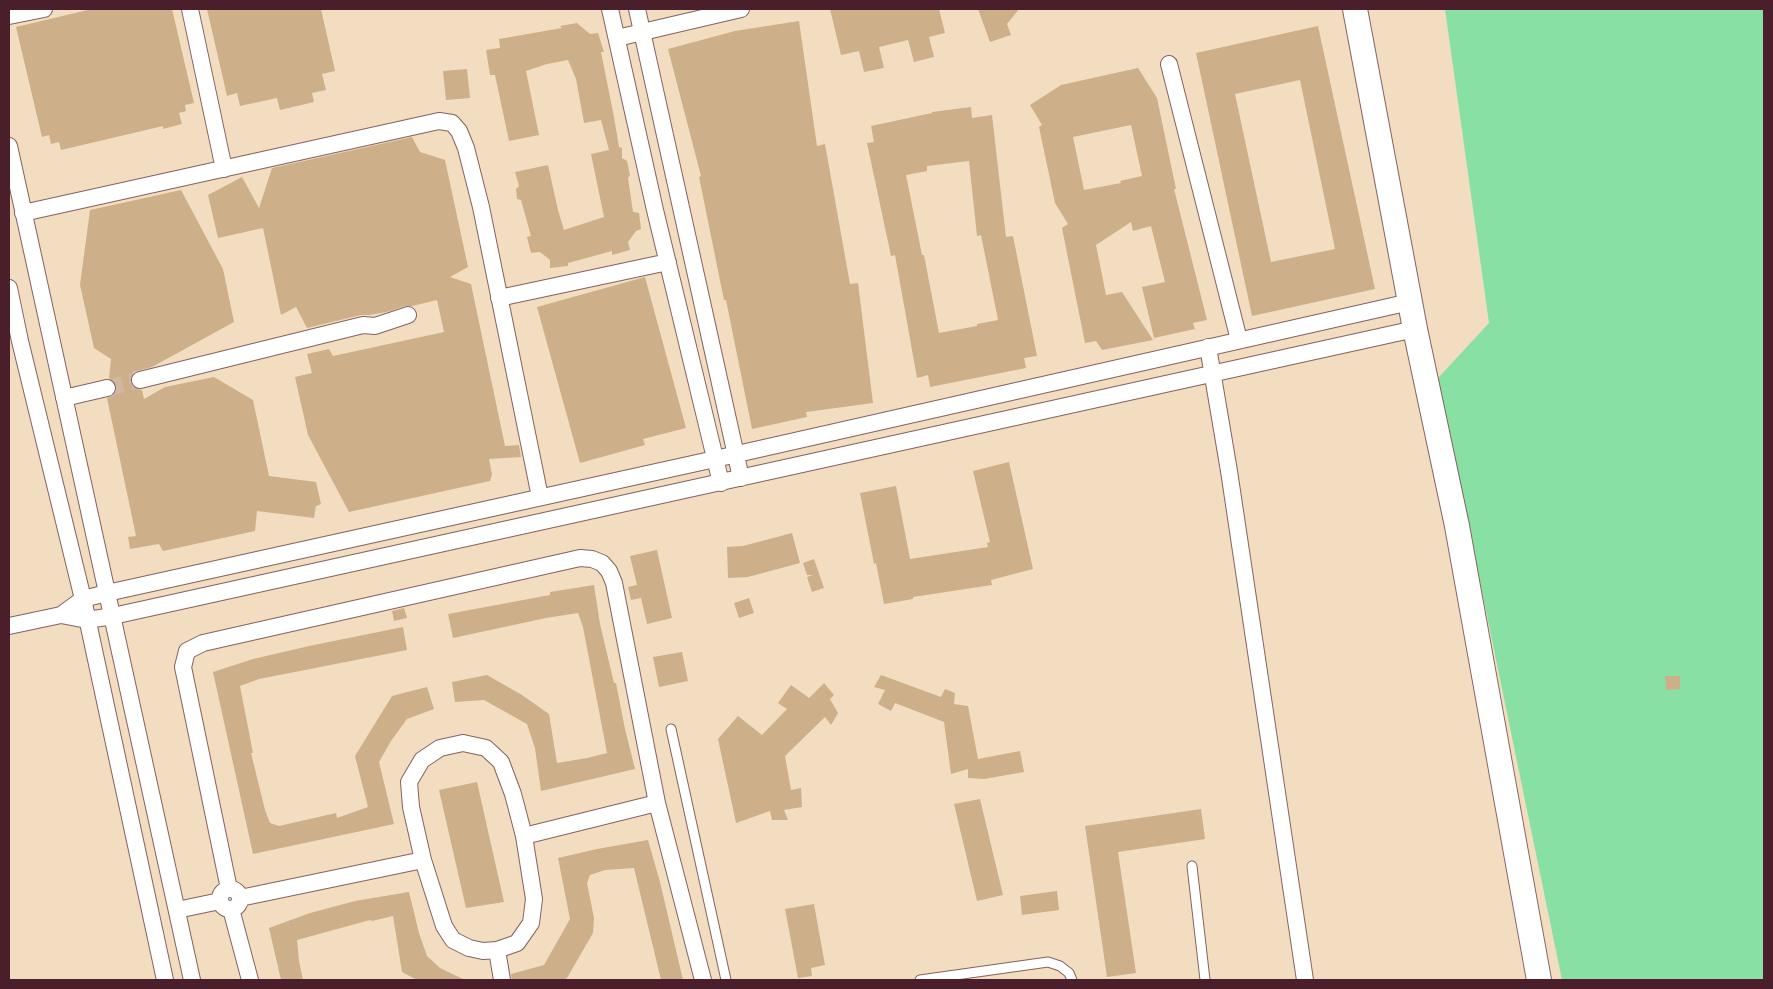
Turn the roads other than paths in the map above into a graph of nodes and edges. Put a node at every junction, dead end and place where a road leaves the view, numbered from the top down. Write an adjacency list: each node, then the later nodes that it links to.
1 (44, 9): 7 (street)
2 (190, 9): 12 (street)
3 (610, 9): 9 (street)
4 (637, 9): 8 (street)
5 (741, 9): 8 (street)
6 (1355, 9): 17 (street)
7 (9, 16)
8 (642, 32): 9 (street); 26 (street)
9 (617, 38): 14 (street)
10 (1169, 64): 20 (street)
11 (9, 146): 13 (street)
12 (224, 169): 13 (street); 16 (street)
13 (24, 213): 25 (street)
14 (668, 262): 16 (street); 27 (street)
15 (9, 288): 32 (street)
16 (499, 298): 30 (street)
17 (1410, 302): 19 (street); 20 (street)
18 (408, 315): 23 (street)
19 (1415, 329): 22 (street); 55 (street)
20 (1239, 340): 21 (street)
21 (1208, 347): 22 (street); 26 (street)
22 (1213, 374): 28 (street); 54 (street)
23 (140, 380)
24 (107, 388): 25 (street)
25 (64, 398): 31 (street)
26 (736, 454): 27 (street); 28 (street)
27 (715, 459): 29 (street); 30 (street)
28 (741, 478): 29 (street)
29 (721, 483): 34 (street)
30 (540, 497): 31 (street)
31 (107, 593): 32 (street); 34 (street)
32 (83, 598): 33 (street); 35 (street)
33 (61, 615): 35 (street); 36 (street)
34 (113, 616): 35 (street); 43 (street)
35 (87, 620): 45 (street)
36 (9, 626)
37 (672, 729): 50 (lane)
38 (657, 803): 39 (street); 42 (street); 49 (street)
39 (524, 836): 40 (street); 44 (street)
40 (423, 860): 42 (street); 44 (street)
41 (1192, 866): 53 (lane)
42 (230, 899): 43 (street); 47 (street)
43 (177, 910): 46 (street)
44 (497, 950): 48 (street)
45 (165, 980)
46 (192, 980)
47 (250, 980)
48 (502, 980)
49 (703, 980)
50 (726, 980)
51 (920, 980): 52 (lane)
52 (1072, 980)
53 (1205, 980)
54 (1304, 980)
55 (1540, 980)

